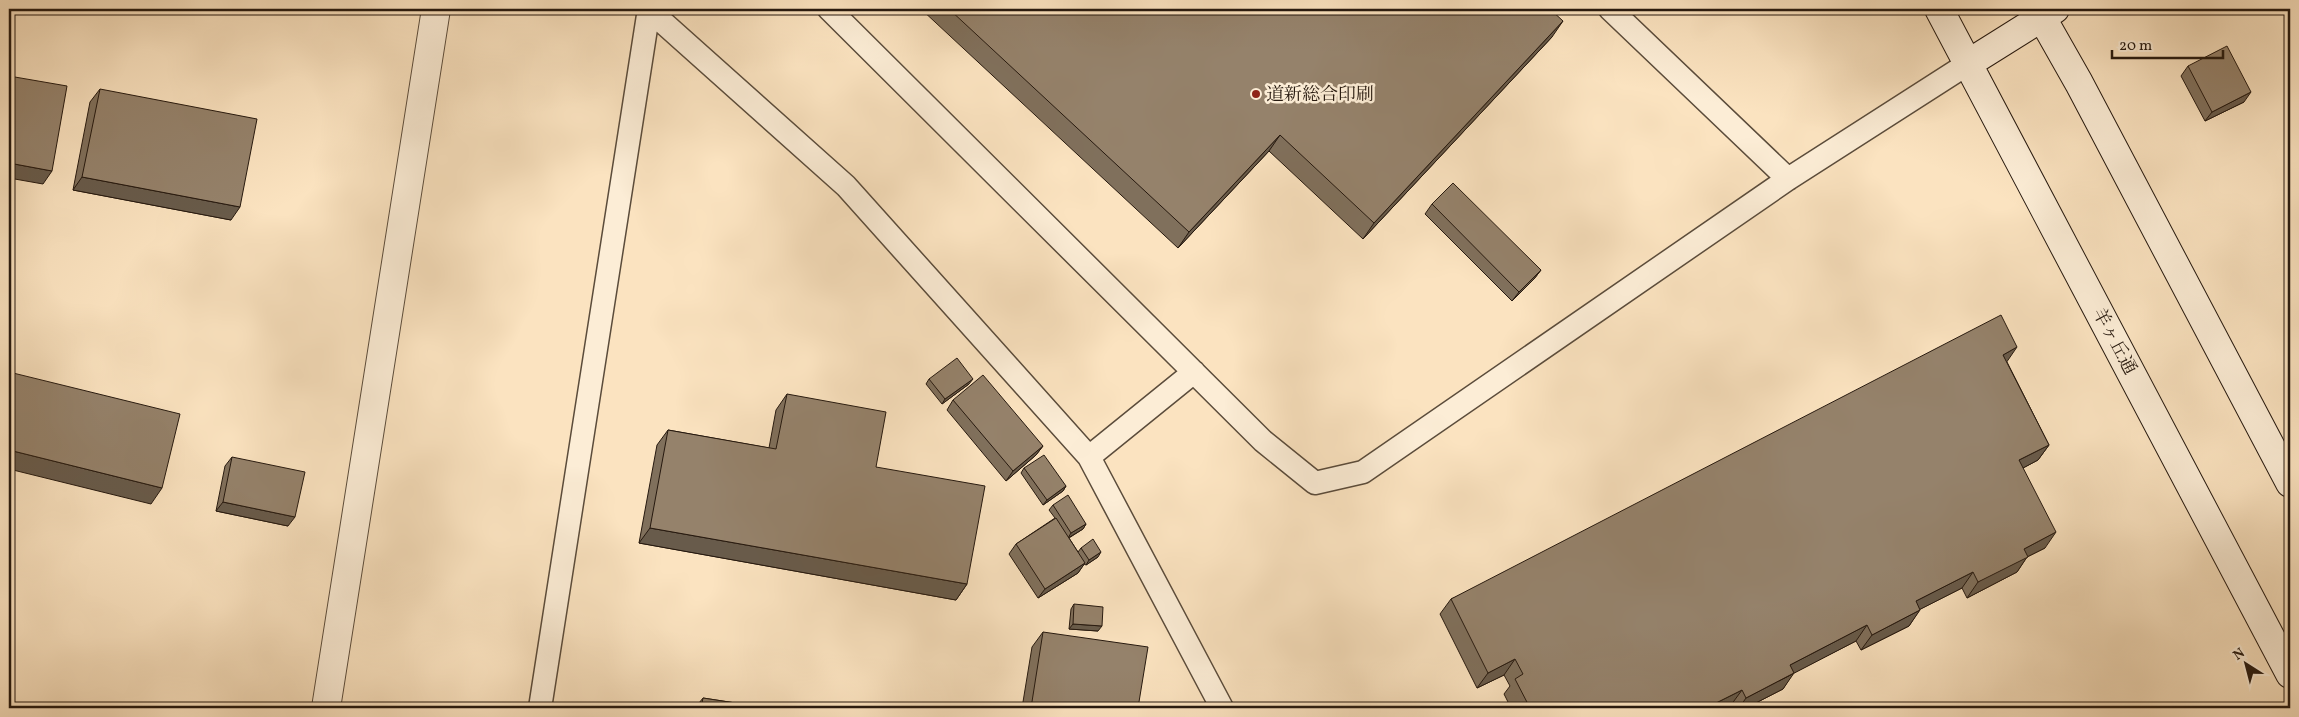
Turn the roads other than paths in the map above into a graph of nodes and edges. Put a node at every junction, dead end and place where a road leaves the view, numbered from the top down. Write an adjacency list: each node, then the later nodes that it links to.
1 (436, 9): 13 (main road)
2 (649, 9): 10 (lane); 14 (lane)
3 (829, 9): 9 (lane)
4 (1610, 9): 8 (lane)
5 (1939, 9): 7 (main road, 羊ヶ丘通)
6 (2045, 12): 7 (main road); 11 (main road)
7 (1968, 63): 8 (lane); 12 (main road, 羊ヶ丘通)
8 (1788, 179): 9 (lane)
9 (1194, 372): 10 (lane)
10 (1089, 456): 15 (lane)
11 (2290, 483)
12 (2290, 674)
13 (326, 708)
14 (540, 708)
15 (1222, 708)

